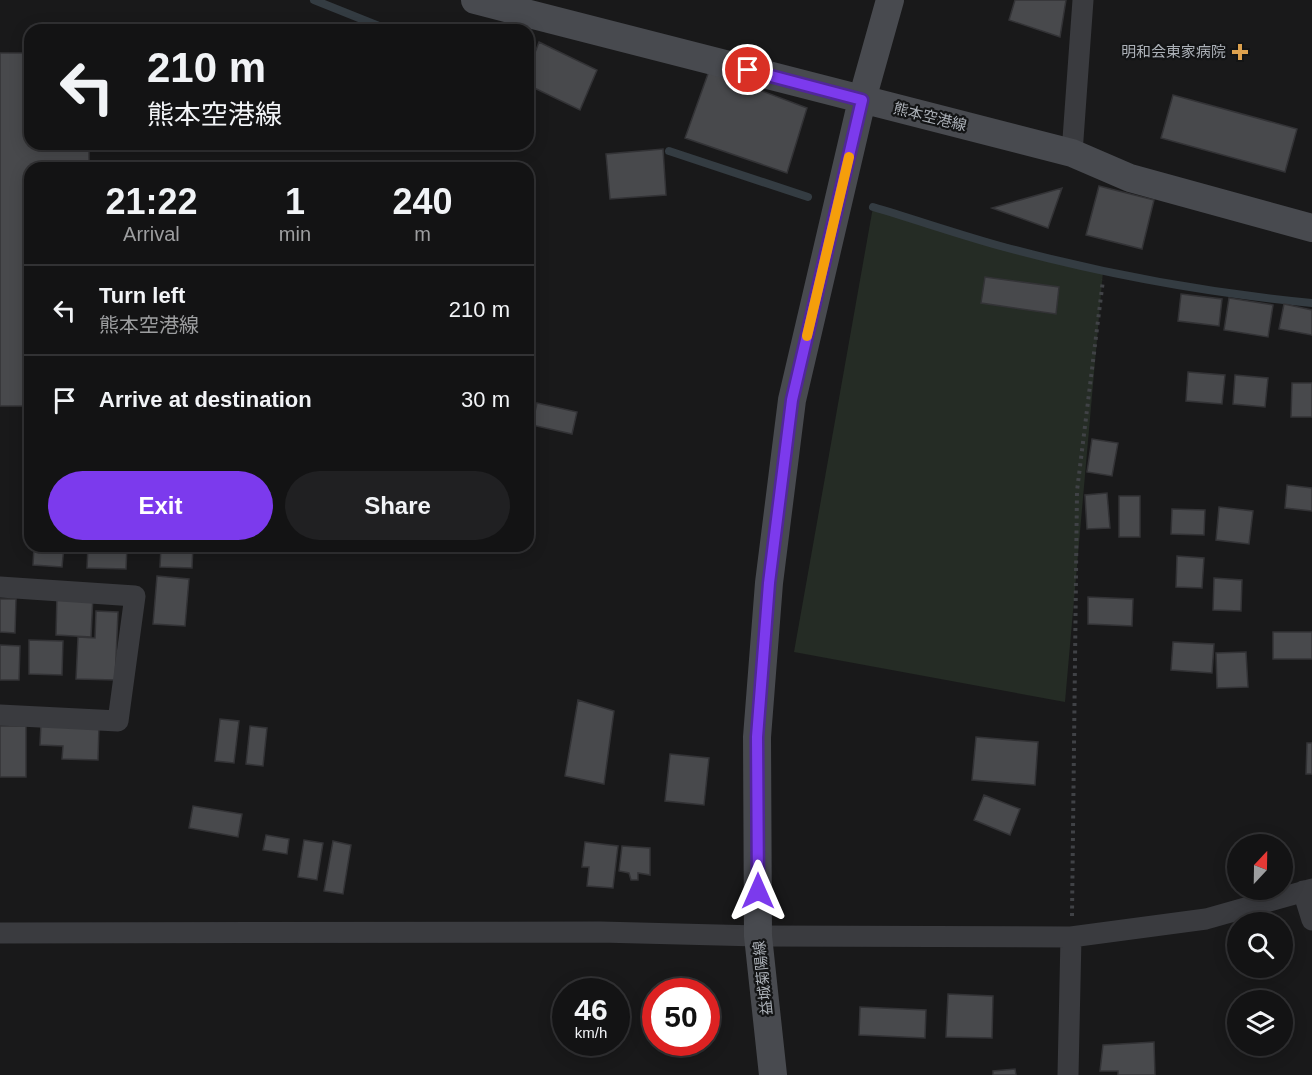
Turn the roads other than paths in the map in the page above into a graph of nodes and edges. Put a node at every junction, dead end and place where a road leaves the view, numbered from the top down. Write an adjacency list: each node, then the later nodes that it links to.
1 (475, 0): 4 (main road, 熊本空港線)
2 (890, 0): 4 (main road, 益城菊陽線)
3 (1083, 0): 5 (street)
4 (864, 94): 5 (main road, 熊本空港線); 12 (main road, 益城菊陽線)
5 (1072, 153): 6 (main road, 熊本空港線)
6 (1312, 228)
7 (0, 587): 8 (street)
8 (0, 715)
9 (1308, 890): 10 (street); 13 (street)
10 (1312, 920)
11 (0, 933): 12 (street)
12 (758, 936): 13 (street); 14 (main road, 益城菊陽線)
13 (1071, 937): 15 (street)
14 (773, 1075)
15 (1068, 1075)

